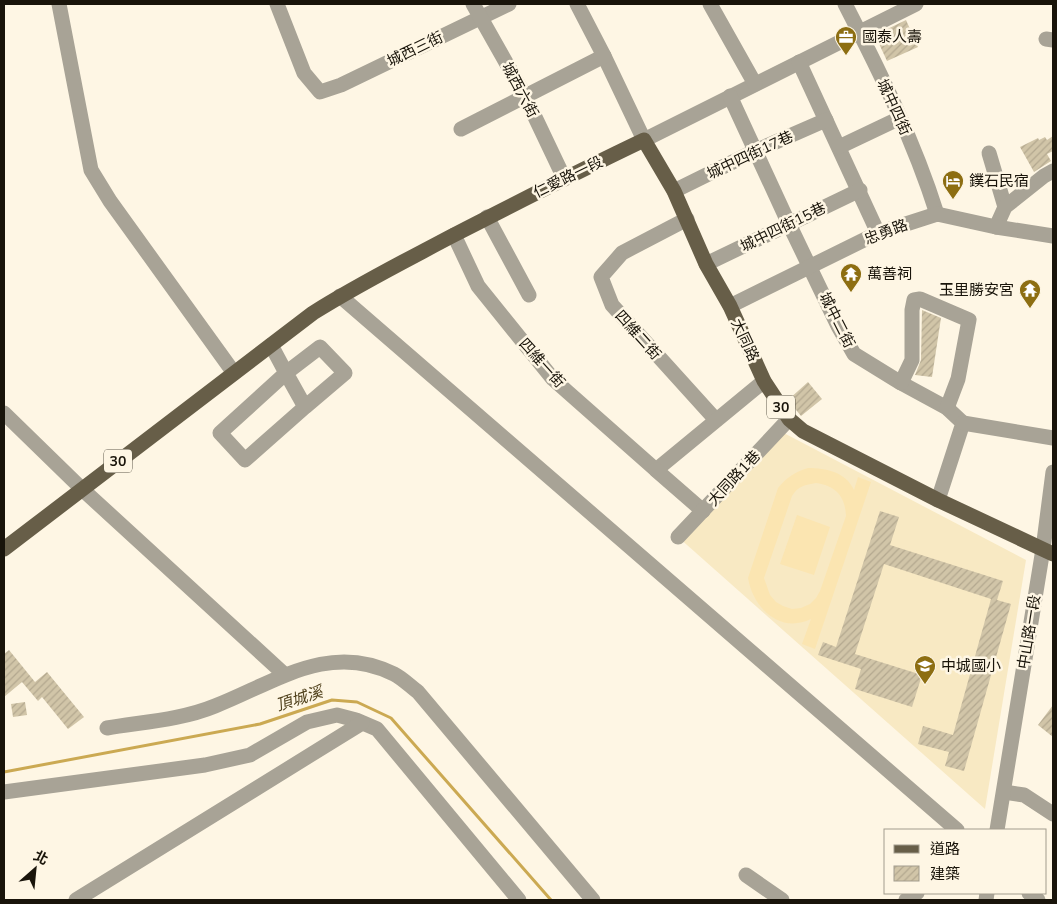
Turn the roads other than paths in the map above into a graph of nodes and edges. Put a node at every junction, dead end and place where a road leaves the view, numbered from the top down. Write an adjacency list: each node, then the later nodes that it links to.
1 (59, 4): 42 (street)
2 (473, 4): 9 (street, 城西六街)
3 (508, 4): 9 (street, 城西三街)
4 (576, 4): 11 (street, 大同路)
5 (710, 4): 13 (street)
6 (844, 4): 10 (street, 城中四街)
7 (916, 4): 10 (street, 仁愛路一段)
8 (283, 6): 9 (street, 城西三街)
9 (480, 18): 14 (street, 城西六街)
10 (859, 32): 12 (street, 仁愛路一段); 16 (street, 城中四街)
11 (604, 56): 14 (street); 19 (street, 大同路)
12 (800, 62): 13 (street, 仁愛路一段); 17 (street)
13 (755, 84): 15 (street, 仁愛路一段)
14 (525, 96): 18 (street); 24 (street, 城西六街)
15 (730, 96): 19 (street, 仁愛路一段); 21 (street, 城中二街)
16 (900, 118): 20 (street); 28 (street, 城中四街)
17 (826, 120): 20 (street); 21 (street, 城中四街17巷)
18 (461, 129)
19 (644, 140): 24 (main road, 仁愛路一段 / 30); 26 (main road, 大同路 / 30)
20 (839, 147): 25 (street)
21 (755, 151): 26 (street, 城中四街17巷); 31 (street, 城中二街)
22 (988, 153): 27 (street)
23 (1053, 171): 27 (street)
24 (564, 178): 29 (main road, 仁愛路一段 / 30)
25 (860, 190): 31 (street, 城中四街15巷); 33 (street)
26 (674, 191): 30 (main road, 大同路 / 30)
27 (1005, 207): 32 (street)
28 (937, 214): 32 (street); 33 (street, 忠勇路)
29 (487, 217): 34 (main road, 仁愛路一段 / 30); 38 (street)
30 (687, 219): 36 (main road, 大同路 / 30); 49 (street, 四維二街)
31 (789, 224): 36 (street, 城中四街15巷); 37 (street, 城中二街)
32 (996, 227): 35 (street)
33 (878, 233): 37 (street, 忠勇路)
34 (454, 235): 39 (main road, 仁愛路一段 / 30); 53 (street, 四維一街)
35 (1053, 236)
36 (706, 264): 40 (main road, 大同路 / 30)
37 (810, 266): 40 (street, 忠勇路); 45 (street, 城中二街)
38 (529, 295)
39 (340, 296): 41 (main road, 仁愛路一段 / 30); 68 (street)
40 (730, 306): 44 (main road, 大同路 / 30)
41 (270, 345): 42 (main road, 仁愛路一段 / 30); 43 (street)
42 (234, 373): 55 (main road, 30)
43 (286, 373): 46 (street); 46 (street); 46 (street)
44 (764, 381): 49 (street); 50 (main road, 大同路 / 30)
45 (901, 383): 47 (street, 城中二街); 47 (street)
46 (305, 407)
47 (947, 408): 51 (street, 城中二街)
48 (4, 413): 55 (street)
49 (716, 420): 53 (street)
50 (789, 420): 56 (main road, 大同路 / 30); 57 (street, 大同路1巷)
51 (963, 423): 52 (street); 56 (street)
52 (1053, 438)
53 (656, 470): 57 (street, 四維一街)
54 (1053, 472): 60 (street, 中山路一段)
55 (82, 489): 59 (main road, 30); 62 (street)
56 (938, 500): 60 (main road, 大同路 / 30)
57 (703, 511): 58 (street, 大同路1巷)
58 (678, 537)
59 (4, 548)
60 (1048, 551): 61 (main road); 66 (street, 中山路一段)
61 (1053, 568)
62 (284, 674): 64 (street); 73 (street)
63 (362, 723): 65 (street); 71 (street); 72 (street)
64 (107, 728)
65 (4, 792)
66 (1004, 792): 67 (street); 69 (street, 中山路一段)
67 (1053, 814)
68 (956, 829)
69 (997, 829)
70 (746, 875): 74 (street)
71 (76, 900)
72 (519, 900)
73 (593, 900)
74 (782, 900)

